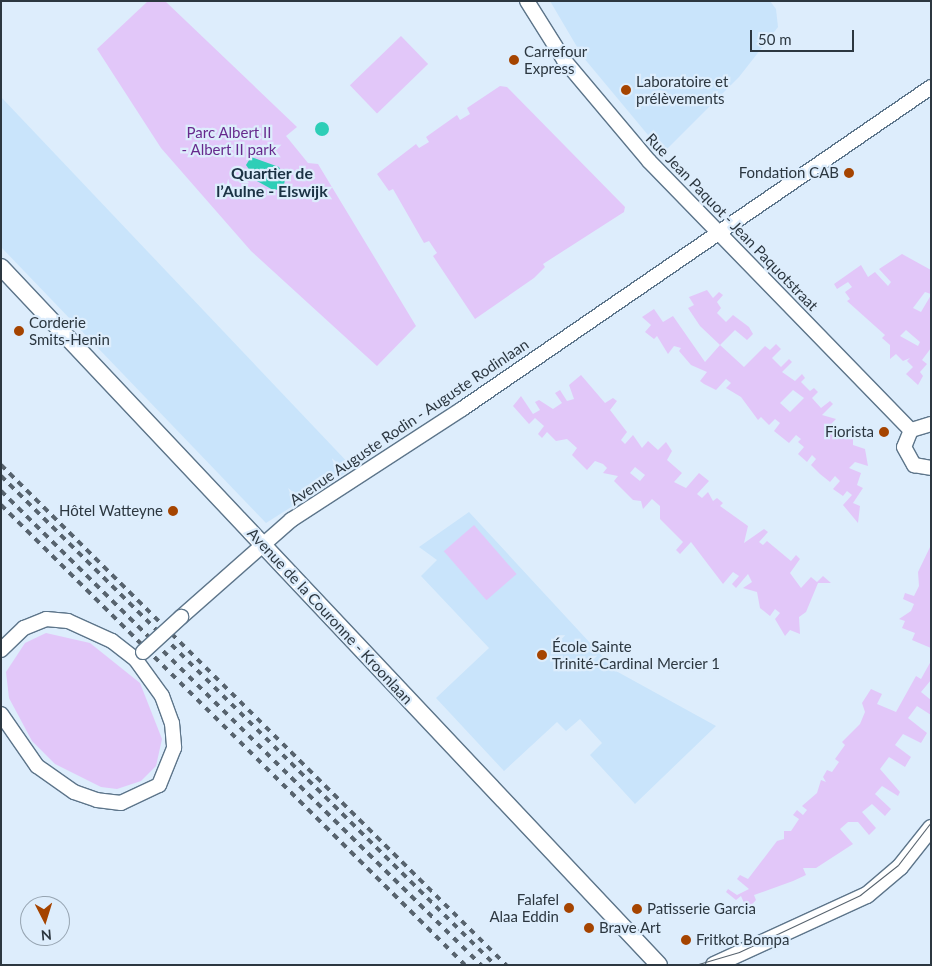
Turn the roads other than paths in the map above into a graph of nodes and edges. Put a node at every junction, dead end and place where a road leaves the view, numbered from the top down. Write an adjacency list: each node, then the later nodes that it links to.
1 (527, 1): 3 (street, Rue Jean Paquot - Jean Paquotstraat)
2 (931, 87): 3 (street, Avenue Auguste Rodin - Auguste Rodinlaan)
3 (717, 232): 6 (street, Rue Jean Paquot - Jean Paquotstraat); 8 (street, Avenue Auguste Rodin - Auguste Rodinlaan)
4 (1, 267): 8 (main road, Avenue de la Couronne - Kroonlaan)
5 (931, 424): 6 (street)
6 (911, 430): 7 (street)
7 (931, 468)
8 (262, 544): 10 (street, Avenue Auguste Rodin - Auguste Rodinlaan, bridge); 13 (main road, Avenue de la Couronne - Kroonlaan)
9 (1, 650): 10 (street)
10 (140, 656): 11 (street)
11 (1, 714)
12 (931, 828): 14 (main road)
13 (659, 965)
14 (714, 965)

